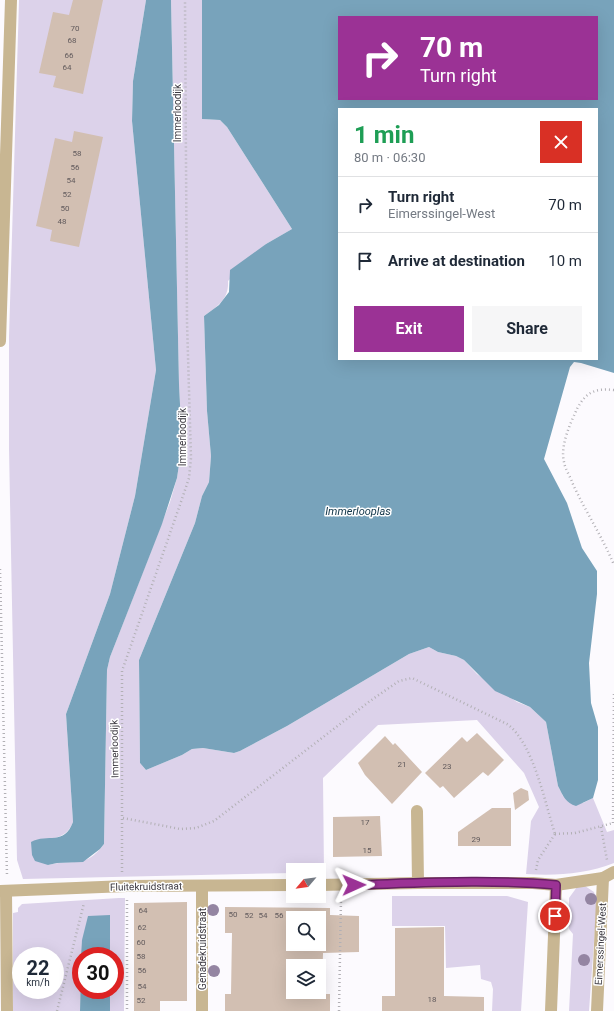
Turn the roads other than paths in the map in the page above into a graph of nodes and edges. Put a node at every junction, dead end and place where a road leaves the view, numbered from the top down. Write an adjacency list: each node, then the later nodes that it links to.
1 (11, 0): 2 (street)
2 (4, 90): 3 (street)
3 (1, 256): 4 (street)
4 (0, 341)
5 (417, 811): 7 (street)
6 (609, 874): 10 (street); 16 (street, Eimerssingel-West)
7 (418, 883): 9 (street); 10 (street)
8 (286, 885): 11 (street, Fluitekruidstraat)
9 (326, 885)
10 (556, 885): 15 (street)
11 (202, 886): 12 (street, Fluitekruidstraat); 14 (street, Genadekruidstraat)
12 (3, 891): 13 (street)
13 (7, 1011)
14 (202, 1011)
15 (551, 1011)
16 (597, 1011)

